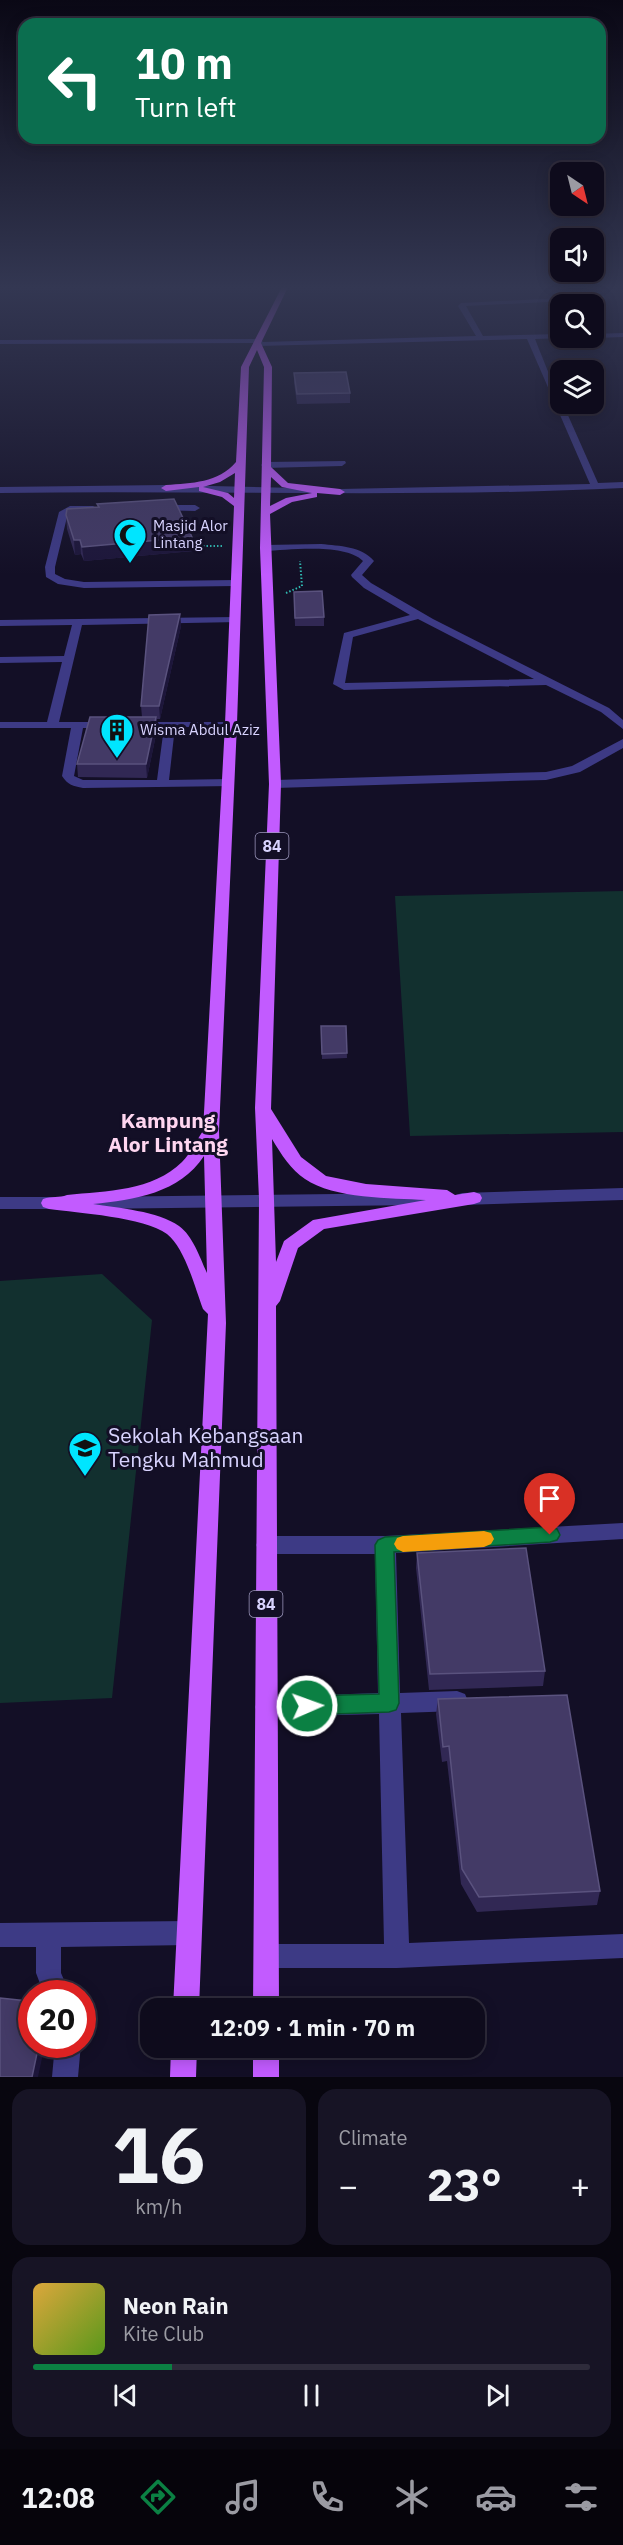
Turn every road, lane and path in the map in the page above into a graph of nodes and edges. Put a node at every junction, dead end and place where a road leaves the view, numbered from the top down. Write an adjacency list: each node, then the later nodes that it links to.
1 (244, 382): 4 (main road)
2 (268, 382): 6 (main road, 84)
3 (550, 382): 8 (street)
4 (240, 462): 10 (main road); 14 (main road)
5 (342, 463): 6 (street)
6 (265, 466): 15 (main road, 84); 16 (main road)
7 (623, 485): 8 (street)
8 (595, 486): 16 (street)
9 (136, 488): 10 (street); 11 (street); 17 (street)
10 (165, 488): 12 (street)
11 (75, 489): 13 (street); 21 (street)
12 (202, 489): 14 (street); 18 (main road)
13 (0, 490)
14 (239, 491): 15 (street); 18 (main road)
15 (265, 492): 16 (street); 23 (main road, 84)
16 (340, 492): 23 (main road)
17 (133, 501)
18 (238, 506): 25 (main road)
19 (153, 508): 20 (street)
20 (195, 508)
21 (70, 509): 22 (street); 28 (street)
22 (101, 509)
23 (265, 513): 27 (main road, 84)
24 (196, 546): 25 (path)
25 (237, 546): 28 (main road)
26 (299, 547): 27 (street); 29 (path); 30 (street)
27 (265, 548): 29 (main road, 84)
28 (236, 583): 31 (main road)
29 (267, 593): 46 (main road, 84)
30 (418, 616): 36 (street); 36 (street)
31 (235, 620): 32 (street); 38 (main road)
32 (78, 622): 33 (street); 34 (street)
33 (0, 623)
34 (68, 659): 35 (street); 40 (street)
35 (0, 660)
36 (549, 682): 42 (street)
37 (170, 724): 38 (street); 41 (street); 44 (street)
38 (231, 724): 45 (main road)
39 (0, 725): 40 (street)
40 (52, 725): 41 (street)
41 (78, 725): 44 (street)
42 (623, 726)
43 (623, 743): 46 (street)
44 (163, 783): 45 (street)
45 (228, 783): 48 (main road)
46 (275, 784): 47 (main road, 84)
47 (263, 1108): 50 (main road); 51 (main road, 84)
48 (211, 1131): 52 (main road); 54 (main road)
49 (623, 1194): 50 (street)
50 (474, 1198): 51 (street); 55 (main road)
51 (267, 1200): 52 (street); 55 (main road, 84)
52 (212, 1201): 54 (street); 56 (main road)
53 (0, 1203): 54 (street)
54 (49, 1203): 56 (main road)
55 (267, 1314): 58 (main road, 84)
56 (217, 1323): 63 (main road)
57 (623, 1531): 59 (street)
58 (266, 1545): 59 (street); 62 (main road, 84)
59 (385, 1545): 61 (street)
60 (473, 1701): 61 (street)
61 (389, 1703): 62 (street); 68 (street)
62 (266, 1707): 67 (main road, 84)
63 (189, 1933): 65 (street); 70 (main road)
64 (0, 1935): 65 (street)
65 (50, 1935): 69 (street)
66 (623, 1946): 68 (street)
67 (266, 1956): 68 (street); 71 (main road, 84)
68 (397, 1956)
69 (50, 1980)
70 (186, 1998)
71 (266, 1998)
72 (67, 2058): 75 (street)
73 (184, 2058): 76 (main road)
74 (266, 2058): 77 (main road)
75 (65, 2077)
76 (183, 2077)
77 (266, 2077)

